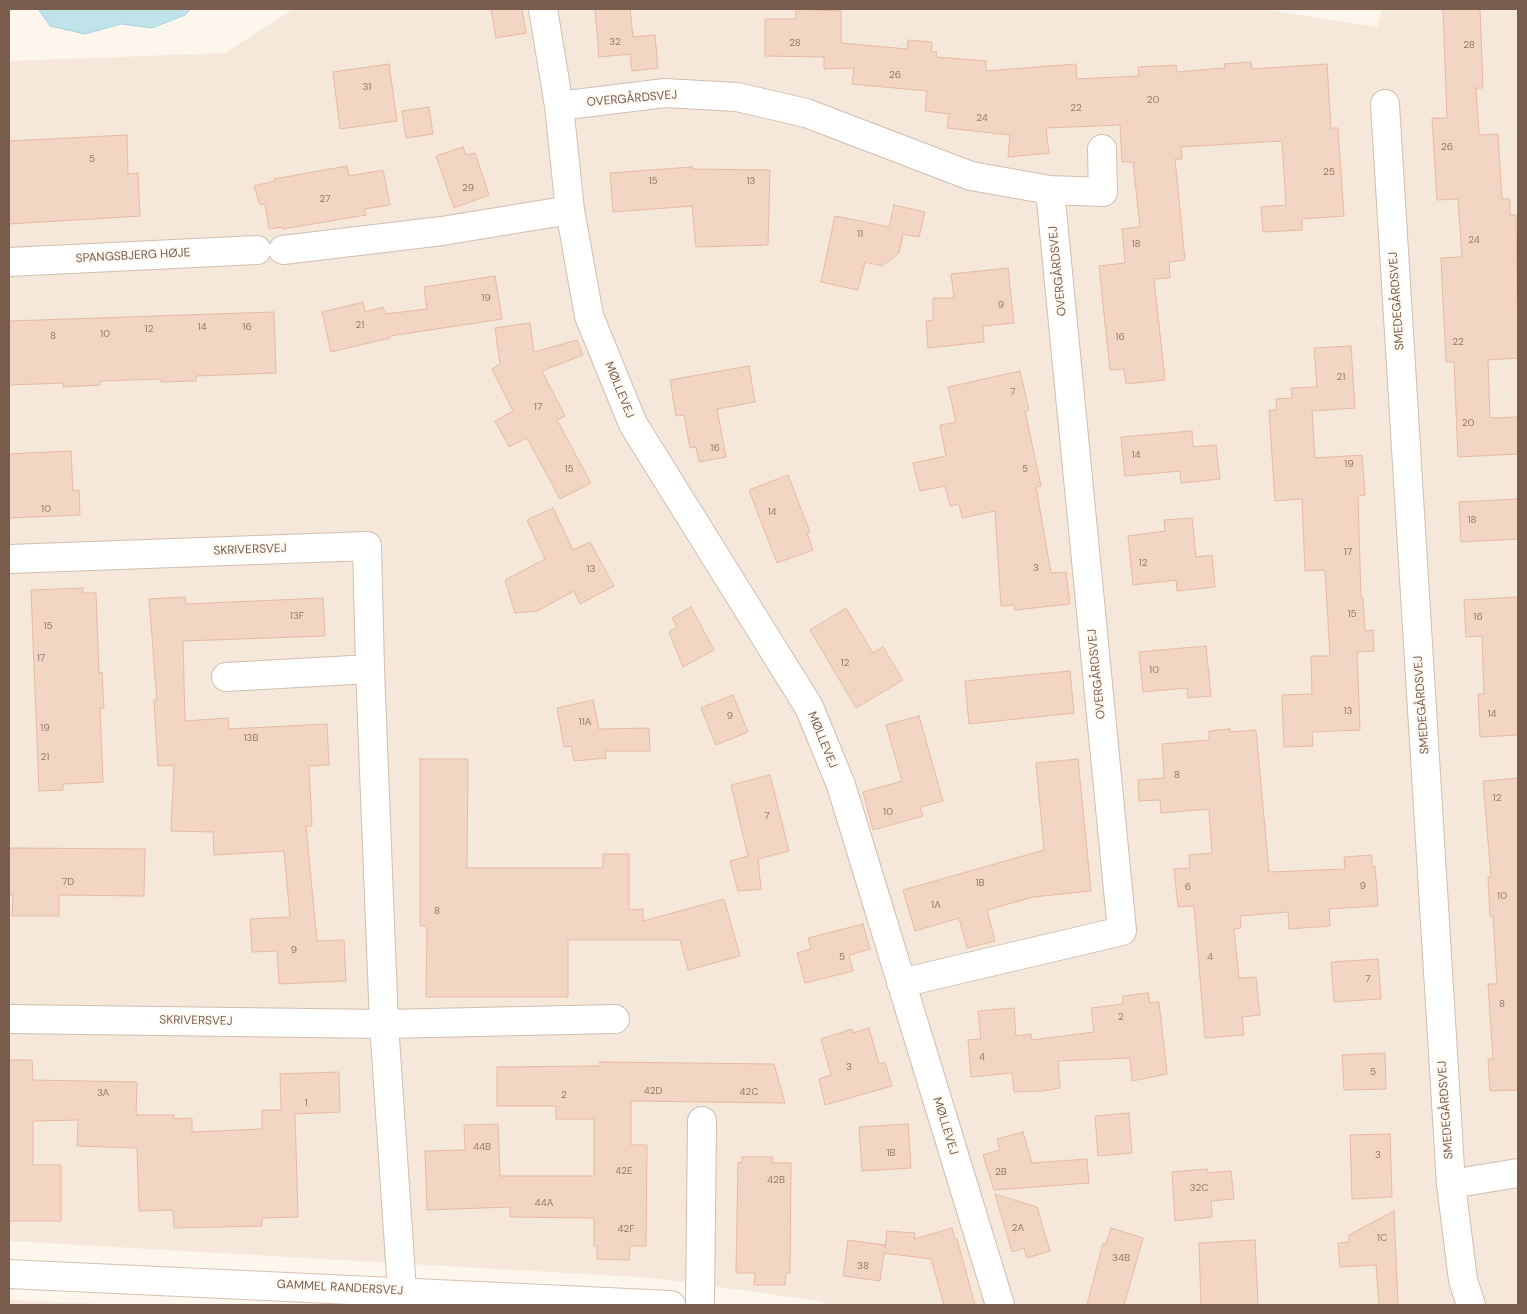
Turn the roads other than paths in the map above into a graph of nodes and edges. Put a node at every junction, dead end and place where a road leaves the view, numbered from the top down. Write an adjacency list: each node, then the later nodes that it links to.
1 (543, 9): 3 (street, MØLLEVEJ)
2 (1385, 104): 17 (street, SMEDEGÅRDSVEJ)
3 (560, 106): 5 (street, OVERGÅRDSVEJ); 6 (street, MØLLEVEJ)
4 (1102, 150): 5 (street, OVERGÅRDSVEJ)
5 (1050, 190): 11 (street, OVERGÅRDSVEJ)
6 (570, 210): 7 (street, SPANGSBJERG HØJE); 11 (street, MØLLEVEJ)
7 (9, 262)
8 (9, 559): 9 (street, SKRIVERSVEJ)
9 (370, 669): 10 (street); 14 (street, SKRIVERSVEJ)
10 (226, 677)
11 (901, 984): 22 (street, MØLLEVEJ)
12 (9, 1019): 14 (street, SKRIVERSVEJ)
13 (615, 1019): 14 (street, SKRIVERSVEJ)
14 (384, 1024): 19 (street, SKRIVERSVEJ)
15 (702, 1121): 21 (street)
16 (1518, 1173): 17 (street)
17 (1451, 1184): 23 (street, SMEDEGÅRDSVEJ)
18 (9, 1274): 19 (street, GAMMEL RANDERSVEJ)
19 (402, 1291): 20 (street, GAMMEL RANDERSVEJ)
20 (671, 1305)
21 (700, 1305)
22 (1000, 1305)
23 (1471, 1305)

